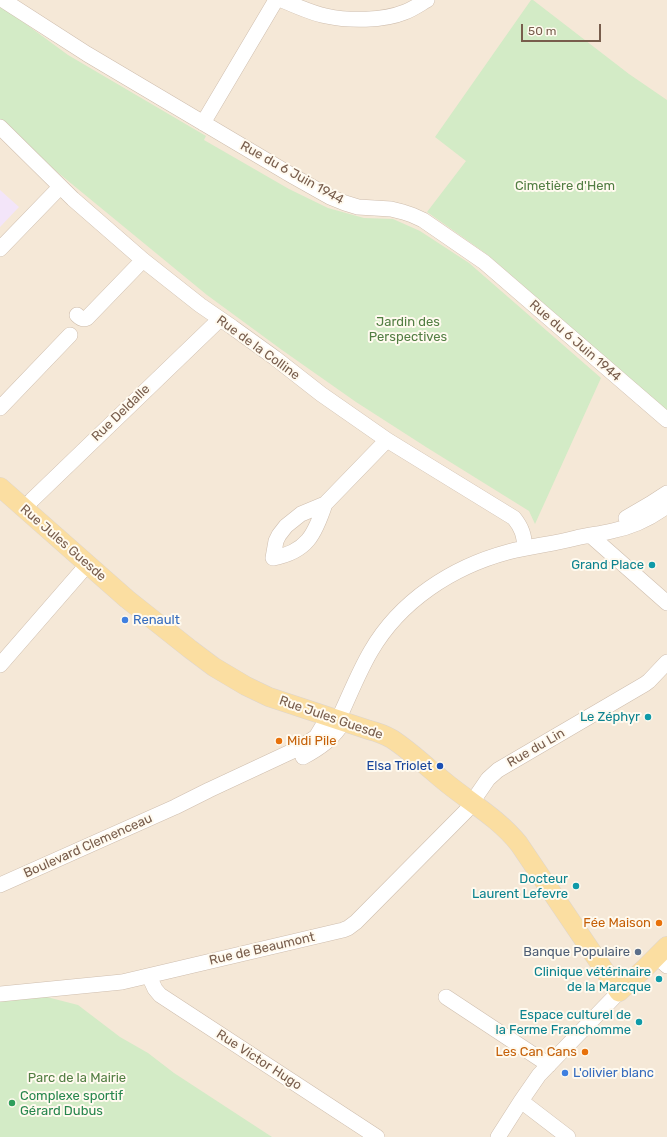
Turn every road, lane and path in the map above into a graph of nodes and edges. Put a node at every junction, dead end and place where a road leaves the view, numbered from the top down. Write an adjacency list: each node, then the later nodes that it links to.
1 (3, 0): 5 (street, Rue du 6 Juin 1944)
2 (276, 0): 5 (street)
3 (282, 0): 4 (street)
4 (427, 0)
5 (203, 123): 14 (street, Rue du 6 Juin 1944)
6 (0, 127): 7 (street, Rue de la Colline)
7 (60, 187): 8 (street); 9 (street, Rue de la Colline)
8 (0, 249)
9 (143, 260): 10 (street); 11 (street, Rue de la Colline)
10 (77, 315)
11 (220, 319): 15 (street, Rue de la Colline); 20 (street, Rue Deldalle)
12 (70, 335): 13 (street)
13 (0, 408)
14 (667, 420)
15 (387, 440): 18 (street); 22 (street, Rue de la Colline)
16 (0, 487): 20 (main road, Rue Jules Guesde)
17 (667, 493): 21 (street)
18 (325, 504)
19 (667, 506): 21 (street)
20 (25, 509): 23 (main road, Rue Jules Guesde)
21 (590, 534): 22 (street, Boulevard Clemenceau); 24 (street)
22 (525, 548): 27 (street, Boulevard Clemenceau)
23 (87, 565): 26 (street); 27 (main road, Rue Jules Guesde)
24 (667, 603)
25 (667, 662): 28 (street, Rue du Lin)
26 (0, 665)
27 (337, 719): 28 (main road, Rue Jules Guesde); 29 (street, Boulevard Clemenceau)
28 (472, 802): 31 (street, Rue de Beaumont); 32 (main road, Rue Jules Guesde)
29 (0, 885)
30 (664, 956): 32 (main road)
31 (149, 976): 33 (street, Rue de Beaumont); 37 (street, Rue Victor Hugo)
32 (619, 992): 35 (street)
33 (0, 994)
34 (446, 997): 35 (street)
35 (548, 1065): 36 (street)
36 (521, 1101): 38 (street); 39 (street)
37 (377, 1137)
38 (498, 1137)
39 (568, 1137)

